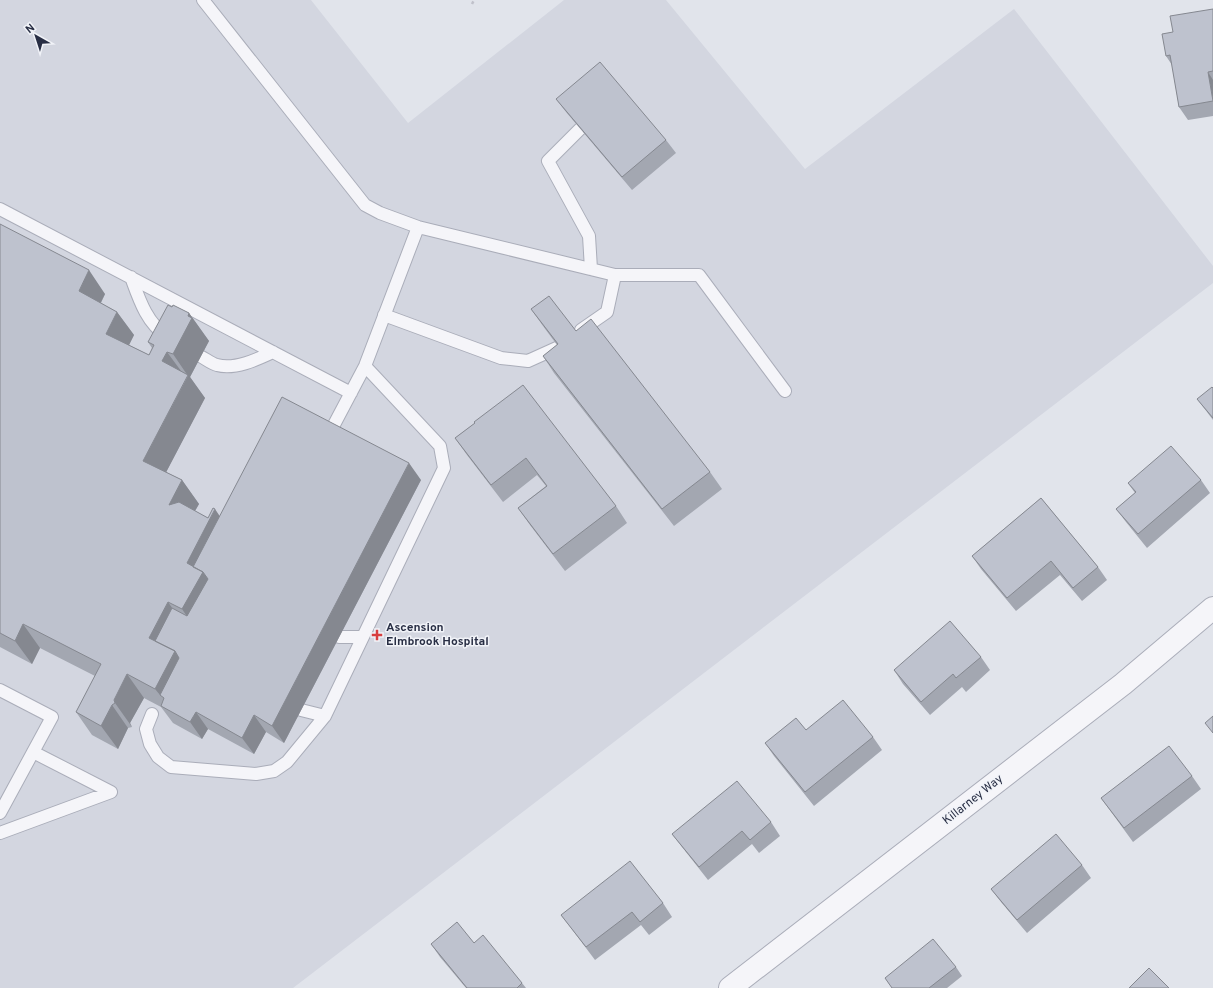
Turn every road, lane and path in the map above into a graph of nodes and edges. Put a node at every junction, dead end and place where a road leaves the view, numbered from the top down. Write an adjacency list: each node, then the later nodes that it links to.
1 (203, 0): 6 (lane)
2 (474, 0): 3 (path)
3 (472, 4)
4 (580, 129): 7 (lane)
5 (0, 209): 9 (lane)
6 (418, 227): 7 (lane); 10 (lane)
7 (591, 269): 8 (lane)
8 (615, 275): 11 (lane); 17 (lane)
9 (131, 278): 12 (lane); 14 (lane)
10 (384, 315): 13 (lane); 16 (lane)
11 (576, 333)
12 (177, 342)
13 (559, 347)
14 (273, 352): 15 (lane); 18 (lane)
15 (200, 356)
16 (365, 366): 18 (lane); 22 (lane)
17 (785, 392)
18 (351, 393): 19 (lane)
19 (329, 450)
20 (1213, 608): 30 (street, Killarney Way)
21 (339, 637): 22 (lane)
22 (362, 637): 26 (lane)
23 (0, 690): 27 (lane)
24 (301, 710): 26 (lane)
25 (152, 714): 26 (lane)
26 (325, 716)
27 (33, 752): 28 (lane); 29 (lane)
28 (0, 813)
29 (0, 833)
30 (730, 988)

